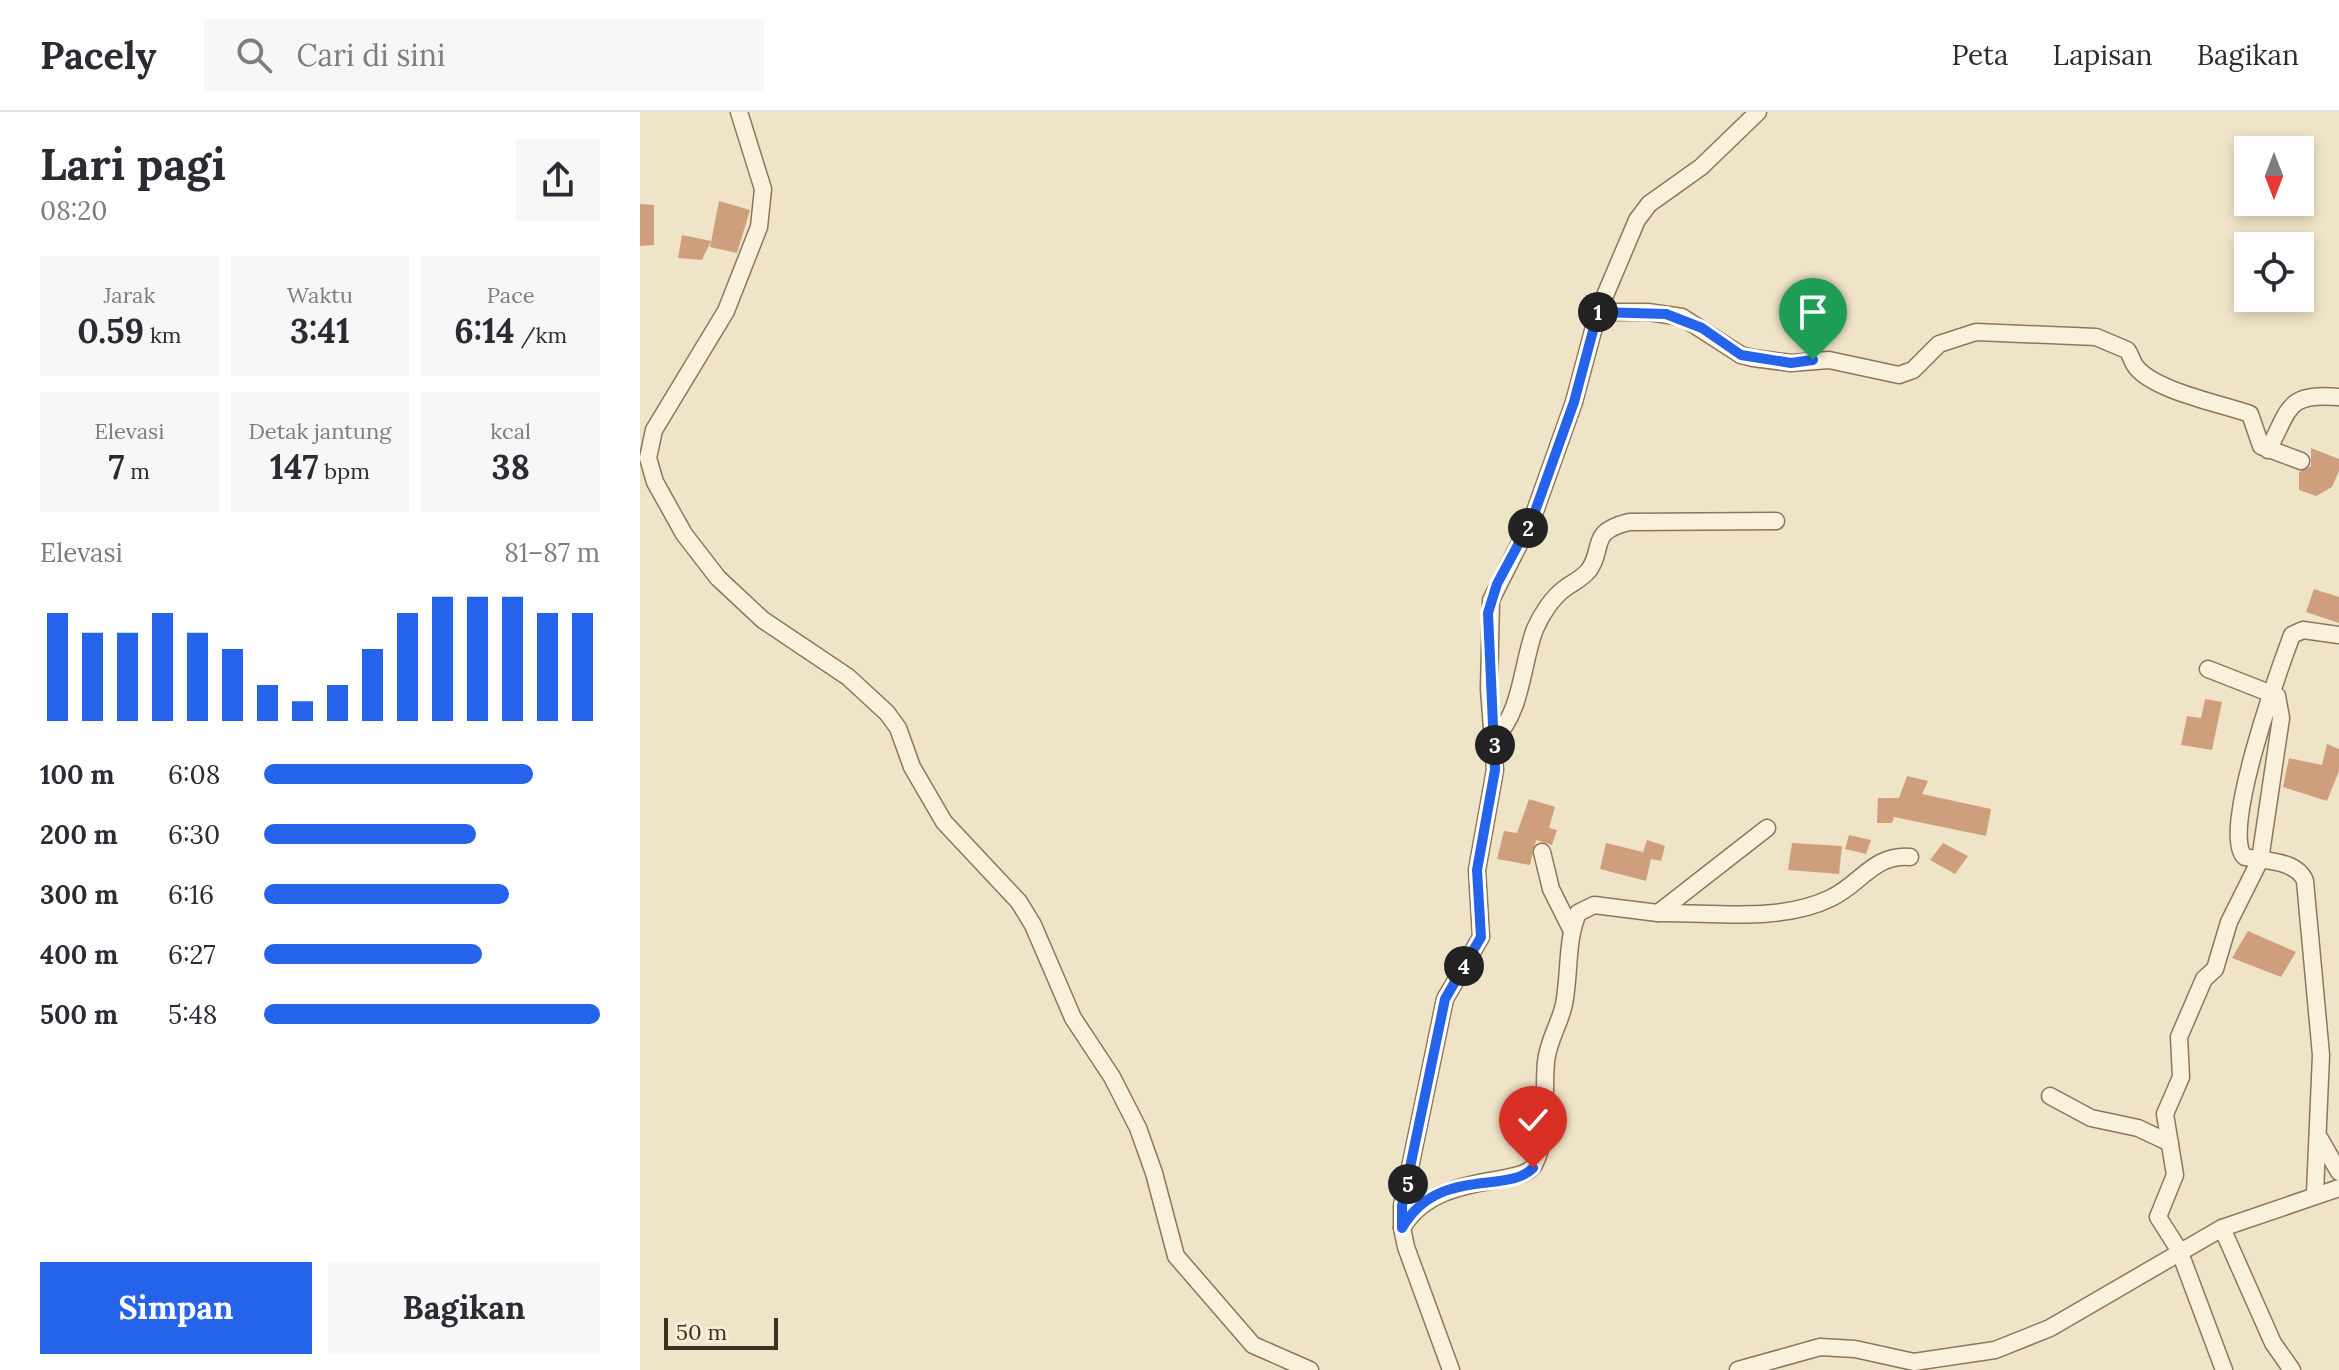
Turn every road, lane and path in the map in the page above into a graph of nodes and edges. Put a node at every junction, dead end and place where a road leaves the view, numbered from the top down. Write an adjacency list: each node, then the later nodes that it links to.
1 (739, 112): 6 (street)
2 (1758, 112): 3 (street)
3 (1598, 312): 5 (street); 12 (street)
4 (2339, 397): 5 (street)
5 (2268, 450): 7 (street)
6 (644, 451): 30 (street)
7 (2301, 461)
8 (1776, 521): 12 (street)
9 (2339, 635): 11 (street)
10 (2208, 669): 11 (street)
11 (2270, 694): 16 (street); 16 (street)
12 (1494, 738): 25 (street)
13 (1767, 828): 17 (street)
14 (1542, 852): 18 (street)
15 (1910, 857): 17 (street)
16 (2260, 860): 20 (street); 21 (street)
17 (1658, 913): 18 (street)
18 (1572, 931): 25 (street)
19 (2050, 1096): 21 (street)
20 (2320, 1139): 22 (street); 24 (street)
21 (2170, 1143): 27 (street)
22 (2339, 1172)
23 (2339, 1188): 24 (street)
24 (2315, 1193): 26 (street)
25 (1402, 1228): 31 (street)
26 (2222, 1228): 27 (street); 28 (street)
27 (2179, 1250): 29 (street); 33 (street)
28 (2279, 1353): 34 (street); 35 (street)
29 (1912, 1366): 32 (street)
30 (1310, 1370)
31 (1451, 1370)
32 (1738, 1370)
33 (2224, 1370)
34 (2278, 1370)
35 (2292, 1370)

